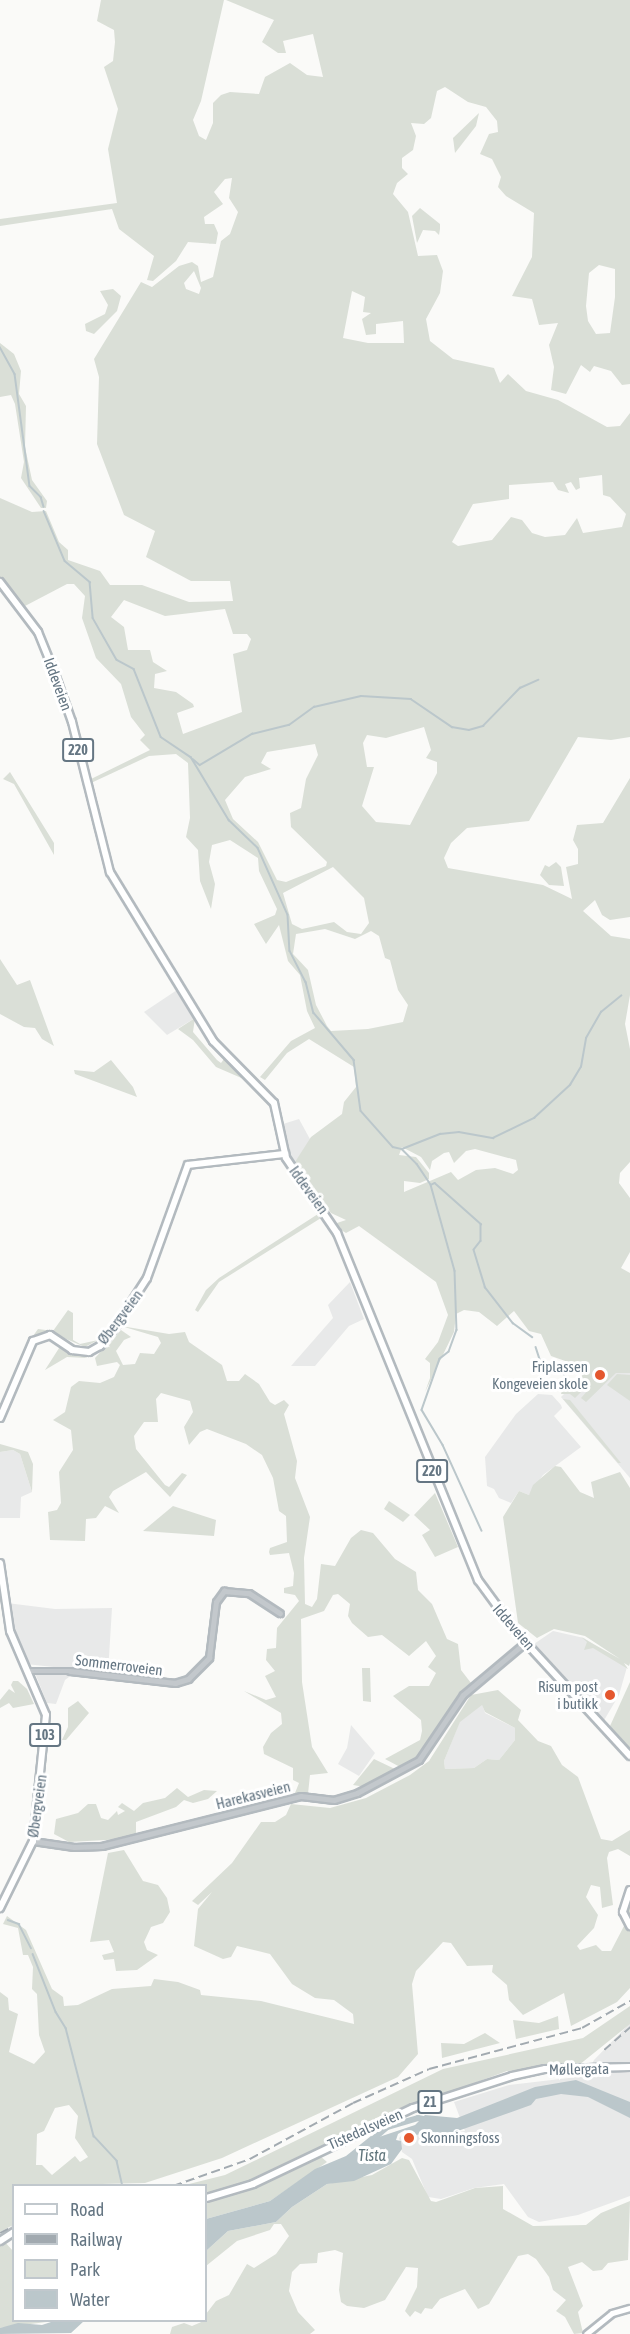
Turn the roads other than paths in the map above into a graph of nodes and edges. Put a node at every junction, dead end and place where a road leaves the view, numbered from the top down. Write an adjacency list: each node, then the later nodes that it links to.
1 (0, 582): 2 (main road, Iddeveien / 220)
2 (285, 1154): 3 (main road, Øbergveien); 6 (main road, Iddeveien / 220)
3 (0, 1418)
4 (0, 1563): 7 (main road, Øbergveien / 103)
5 (280, 1613): 7 (street, Sommerroveien)
6 (526, 1642): 8 (main road, Iddeveien / 220); 9 (street, Harekasveien)
7 (27, 1671): 9 (main road, Øbergveien / 103)
8 (630, 1756)
9 (33, 1841): 11 (main road, Øbergveien / 103)
10 (630, 1890): 12 (main road)
11 (0, 1908)
12 (630, 1926)
13 (630, 2067): 14 (main road, Møllergata / 21)
14 (528, 2072): 15 (main road, Tistedalsveien / 21)
15 (207, 2198)
16 (630, 2308): 17 (main road)
17 (586, 2334)

